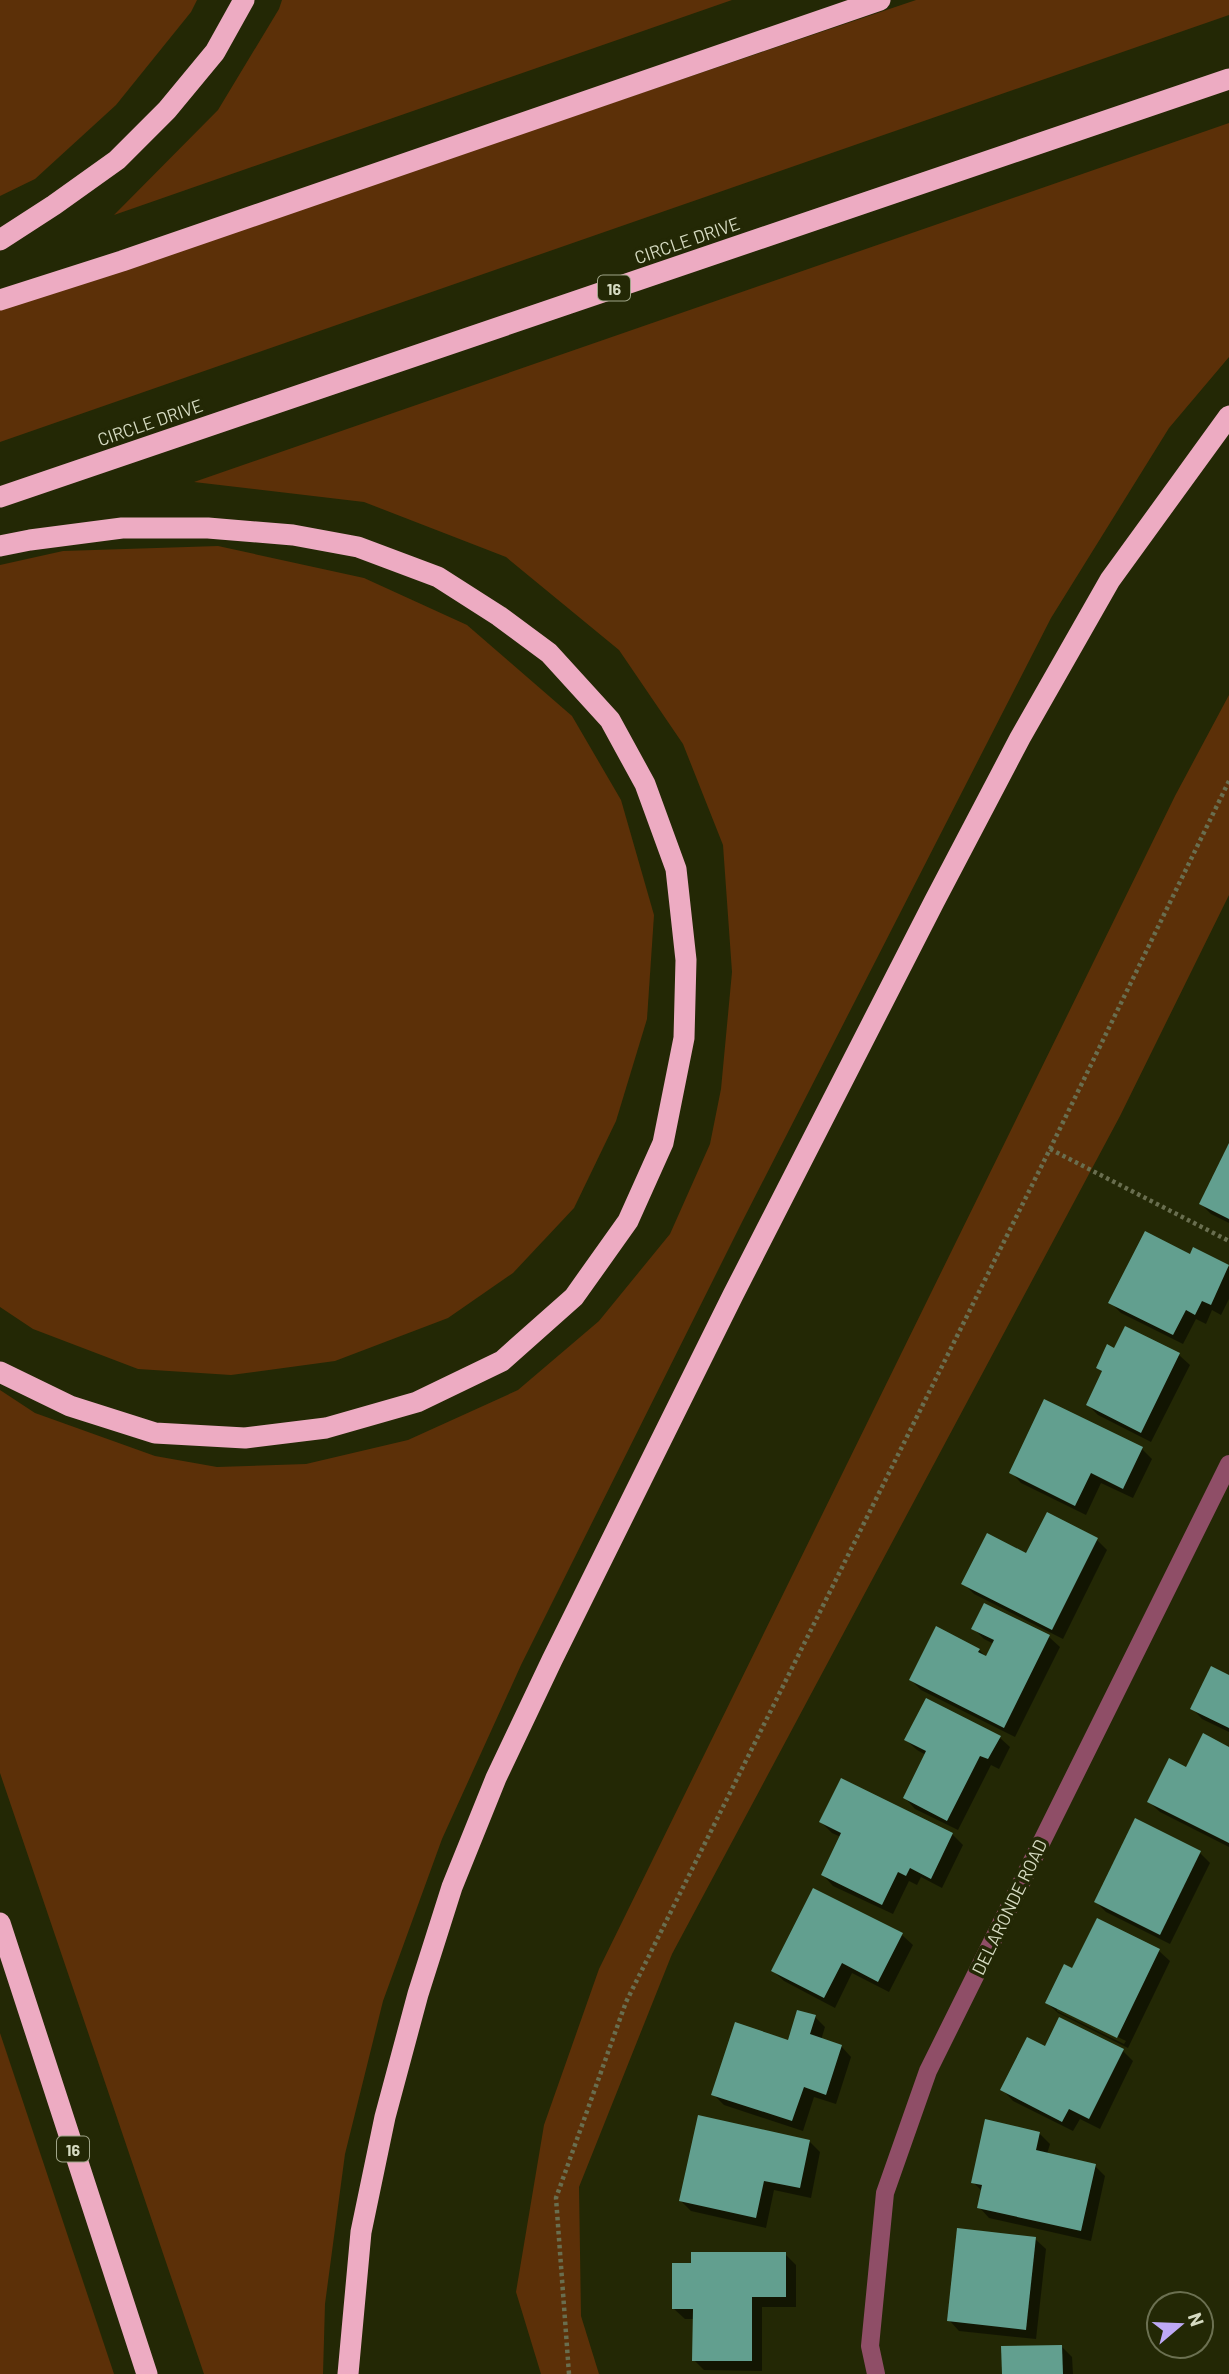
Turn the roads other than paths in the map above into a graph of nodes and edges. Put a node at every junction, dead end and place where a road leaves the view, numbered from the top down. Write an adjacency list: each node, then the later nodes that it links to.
1 (244, 0): 4 (highway)
2 (880, 0): 5 (highway)
3 (1229, 79): 7 (highway, CIRCLE DRIVE / 16)
4 (0, 240)
5 (0, 300)
6 (1229, 416): 13 (highway)
7 (0, 497)
8 (0, 546): 9 (highway)
9 (0, 1371)
10 (1229, 1464): 14 (street, DELARONDE ROAD)
11 (0, 1923): 12 (highway, 16)
12 (147, 2374)
13 (348, 2374)
14 (876, 2374)

